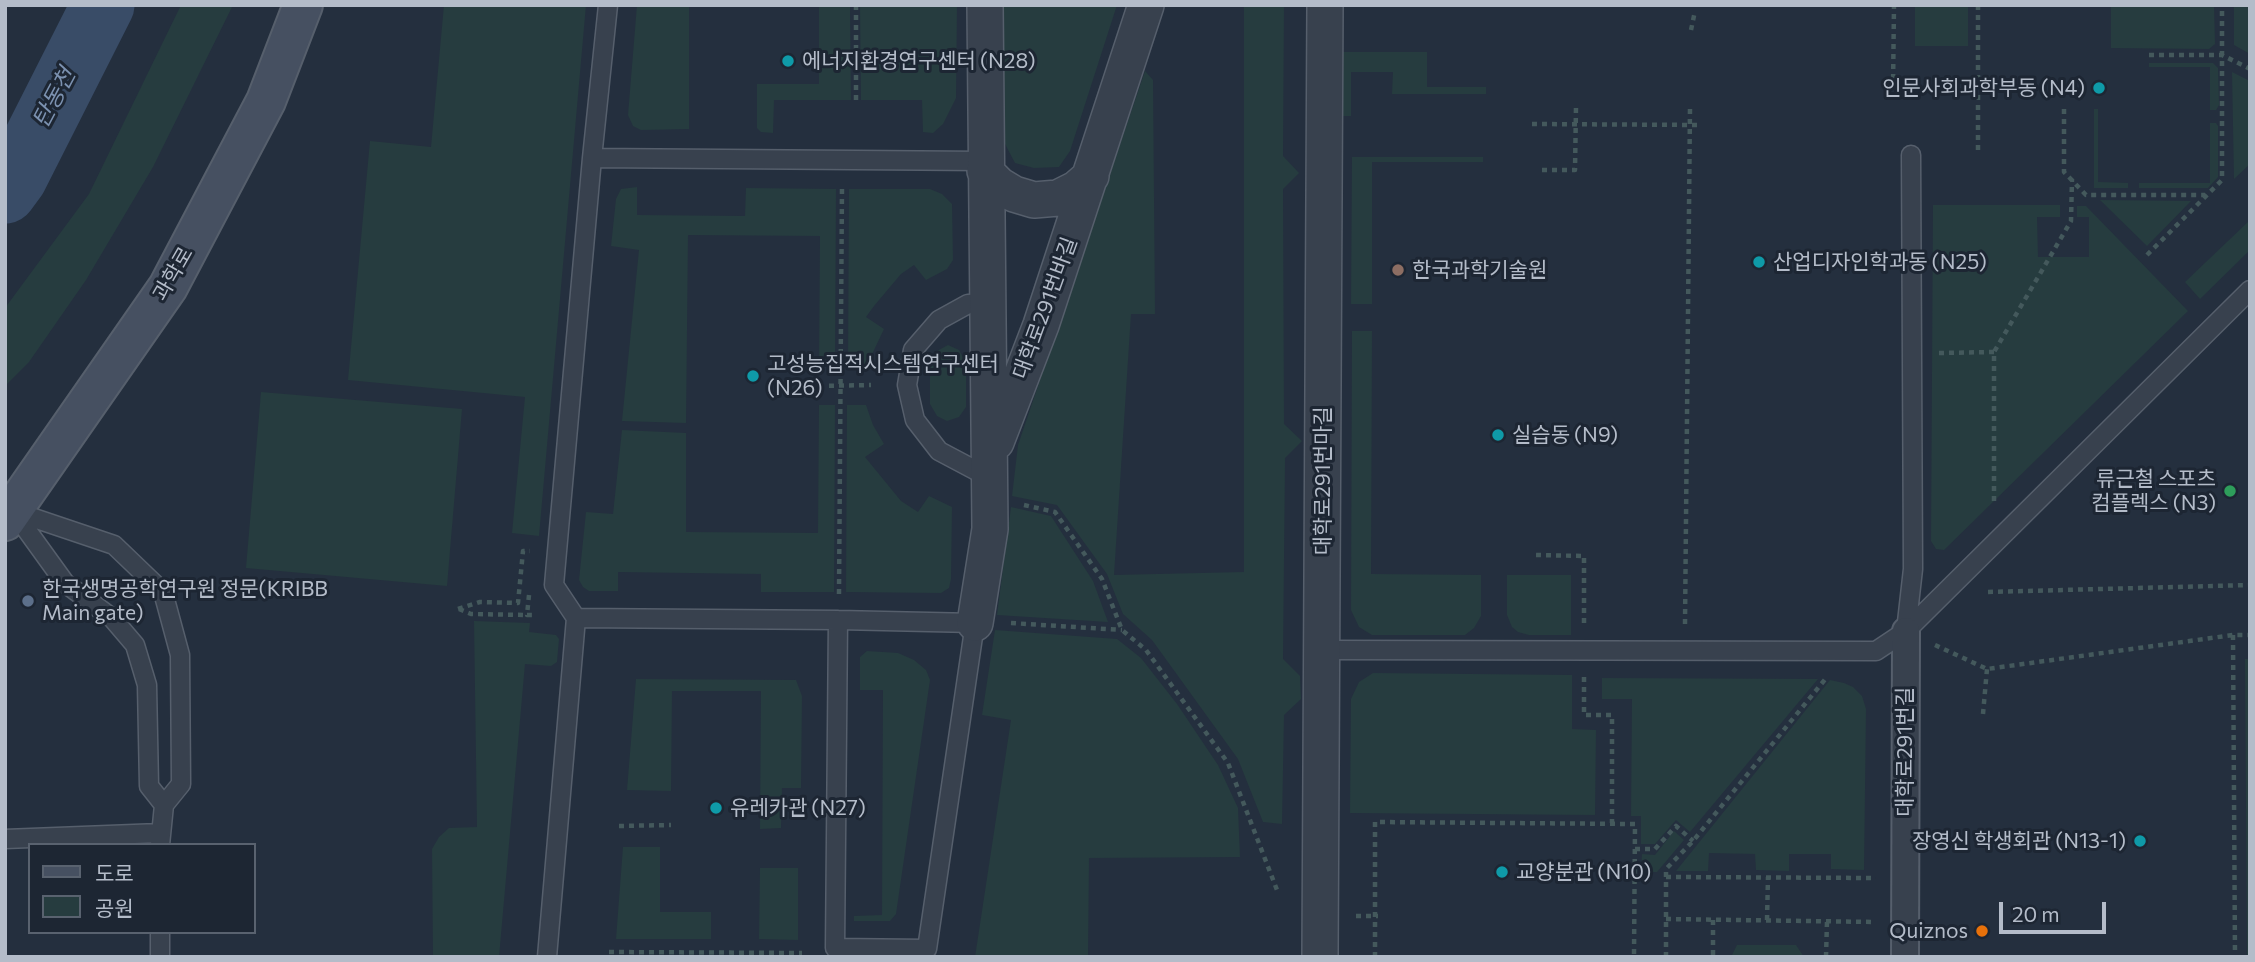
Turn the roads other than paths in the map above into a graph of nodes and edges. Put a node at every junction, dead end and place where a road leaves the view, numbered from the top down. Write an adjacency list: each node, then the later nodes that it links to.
1 (303, 5): 13 (main road, 과학로)
2 (608, 5): 7 (lane)
3 (985, 5): 8 (street, 대학로291번바길)
4 (1146, 5): 9 (street, 대학로291번바길)
5 (1325, 5): 18 (street, 대학로291번마길)
6 (1911, 155): 17 (lane)
7 (592, 158): 8 (lane); 14 (lane)
8 (985, 166): 9 (street); 11 (street, 대학로291번바길)
9 (1091, 176): 12 (street, 대학로291번바길)
10 (2250, 290): 17 (lane)
11 (988, 303): 12 (street, 대학로291번바길); 12 (lane)
12 (990, 468): 16 (street)
13 (9, 516): 19 (lane); 19 (lane)
14 (576, 618): 15 (lane); 24 (lane)
15 (838, 620): 16 (lane); 16 (lane)
16 (992, 623)
17 (1906, 631): 18 (lane); 26 (street, 대학로291번길)
18 (1322, 650): 25 (street, 대학로291번마길)
19 (164, 804): 21 (lane)
20 (5, 839): 21 (lane)
21 (160, 839)
22 (160, 934): 23 (lane)
23 (160, 957)
24 (547, 957)
25 (1320, 957)
26 (1905, 957)

